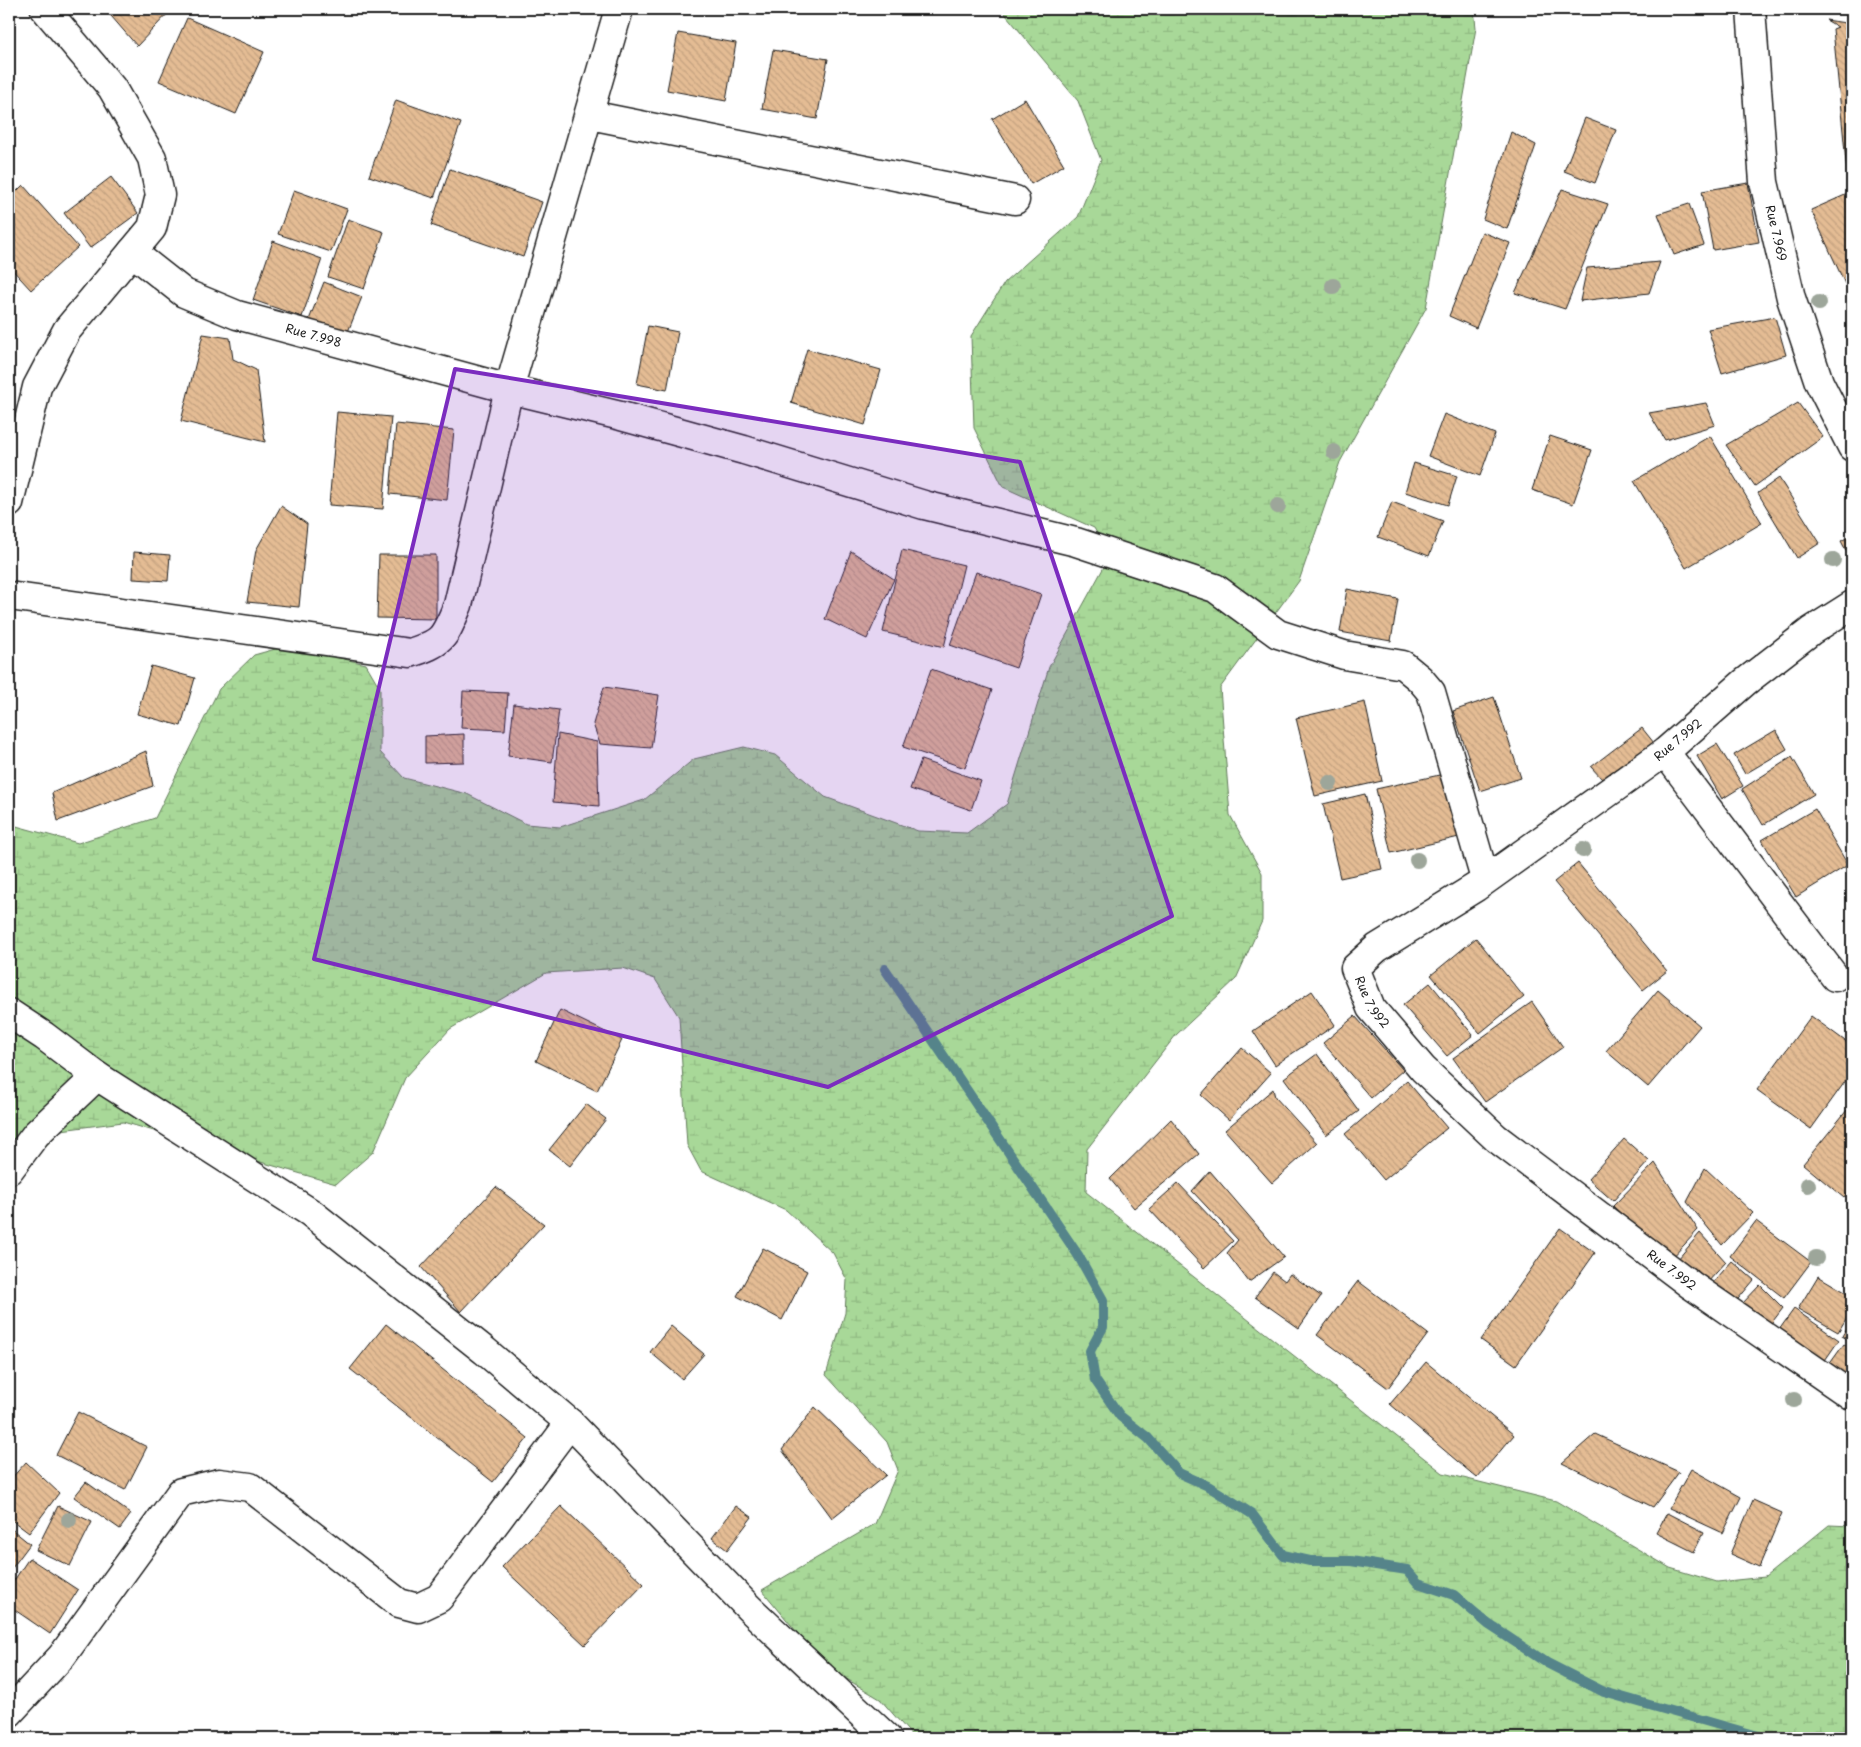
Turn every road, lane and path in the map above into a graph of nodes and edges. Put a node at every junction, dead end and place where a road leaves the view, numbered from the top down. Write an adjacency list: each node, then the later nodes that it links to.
1 (45, 9): 6 (street)
2 (619, 9): 4 (street)
3 (1751, 9): 8 (street, Rue 7.969)
4 (590, 115): 5 (street); 7 (street)
5 (1015, 200)
6 (132, 252): 7 (street, Rue 7.998); 9 (street)
7 (509, 389): 10 (street); 13 (street, Rue 7.998)
8 (1852, 447)
9 (9, 503)
10 (9, 596)
11 (1852, 604): 12 (street, Rue 7.992)
12 (1665, 752): 13 (street, Rue 7.992); 14 (street)
13 (1485, 879): 18 (street, Rue 7.992)
14 (1835, 977)
15 (9, 1013): 16 (street)
16 (97, 1076): 17 (street); 19 (street)
17 (9, 1170)
18 (1852, 1396)
19 (570, 1423): 20 (street); 21 (street)
20 (9, 1713)
21 (887, 1738)

